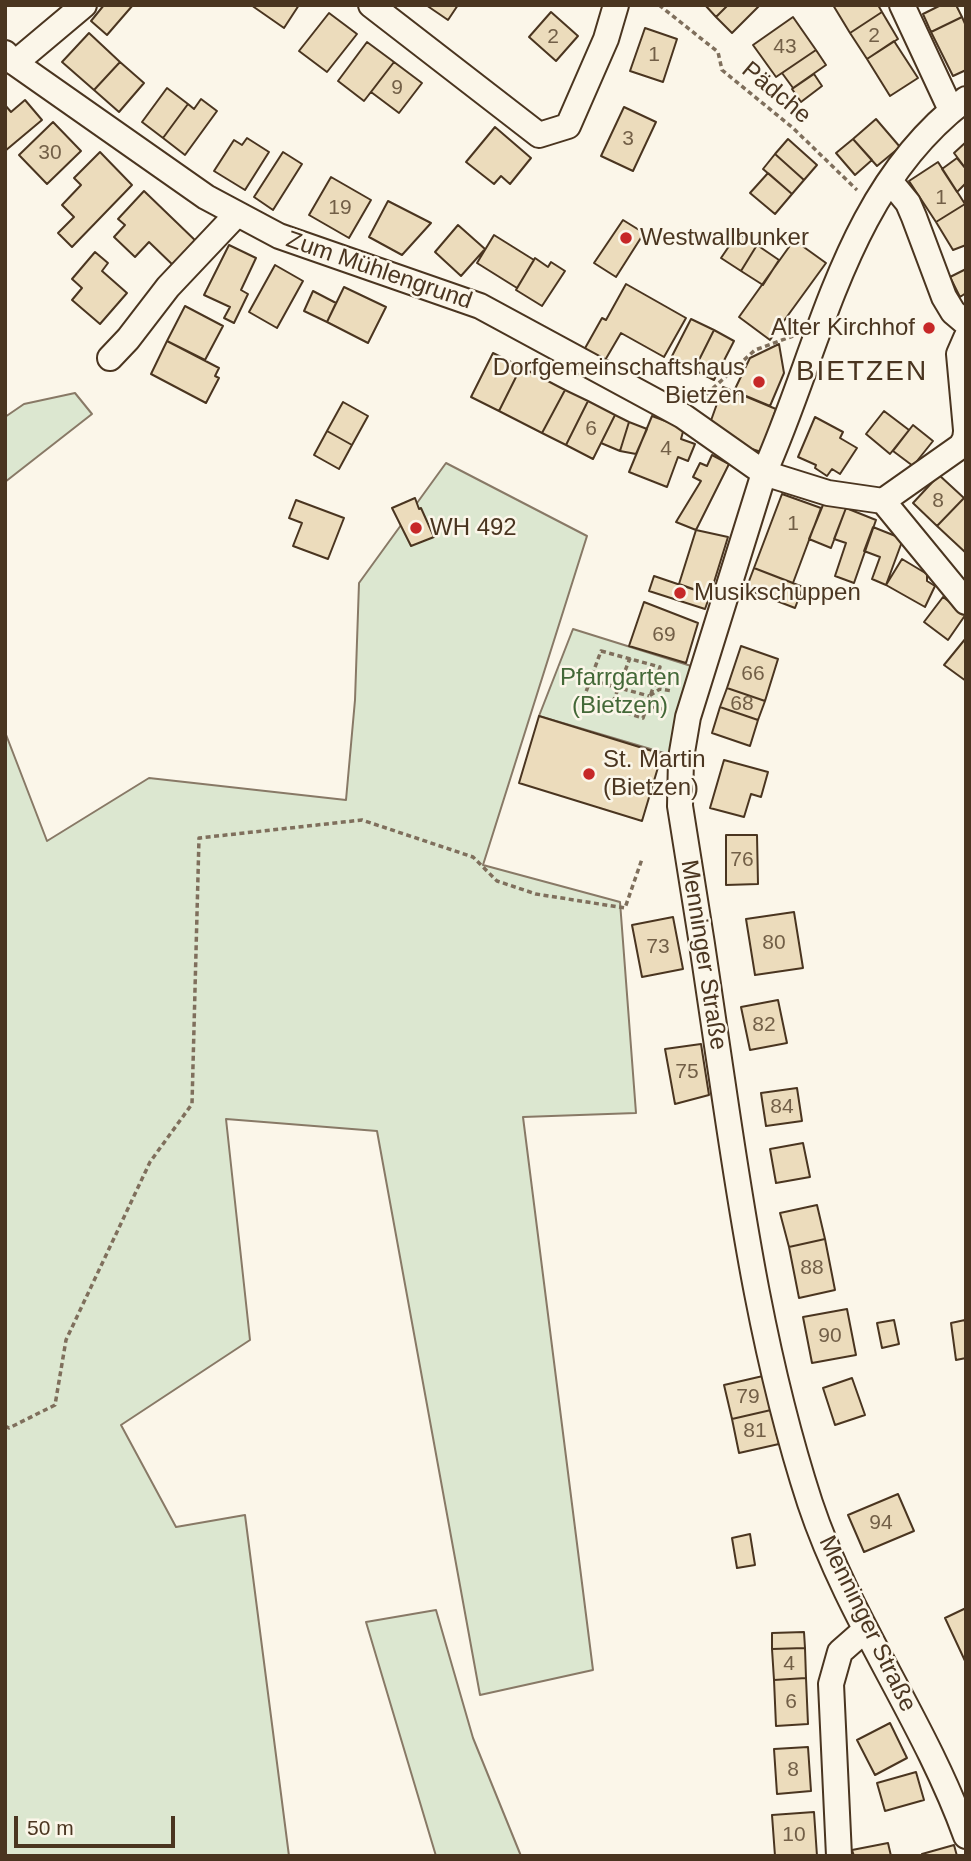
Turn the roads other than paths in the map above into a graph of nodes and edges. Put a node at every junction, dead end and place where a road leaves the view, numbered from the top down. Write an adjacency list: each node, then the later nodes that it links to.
1 (83, 5): 5 (street)
2 (370, 5): 3 (street)
3 (616, 5)
4 (902, 5): 6 (street)
5 (10, 58): 8 (street, Zum Mühlengrund)
6 (958, 105): 7 (street, Menninger Straße)
7 (890, 181): 9 (street); 13 (street, Menninger Straße)
8 (237, 214): 11 (street); 13 (street, Zum Mühlengrund)
9 (966, 323)
10 (966, 338): 12 (street)
11 (110, 358)
12 (966, 431): 14 (street)
13 (764, 472): 14 (street, Zum Mühlengrund); 16 (street, Menninger Straße)
14 (883, 501): 15 (street)
15 (966, 602)
16 (865, 1630): 17 (street, Menninger Straße); 18 (street)
17 (966, 1836)
18 (839, 1856)

